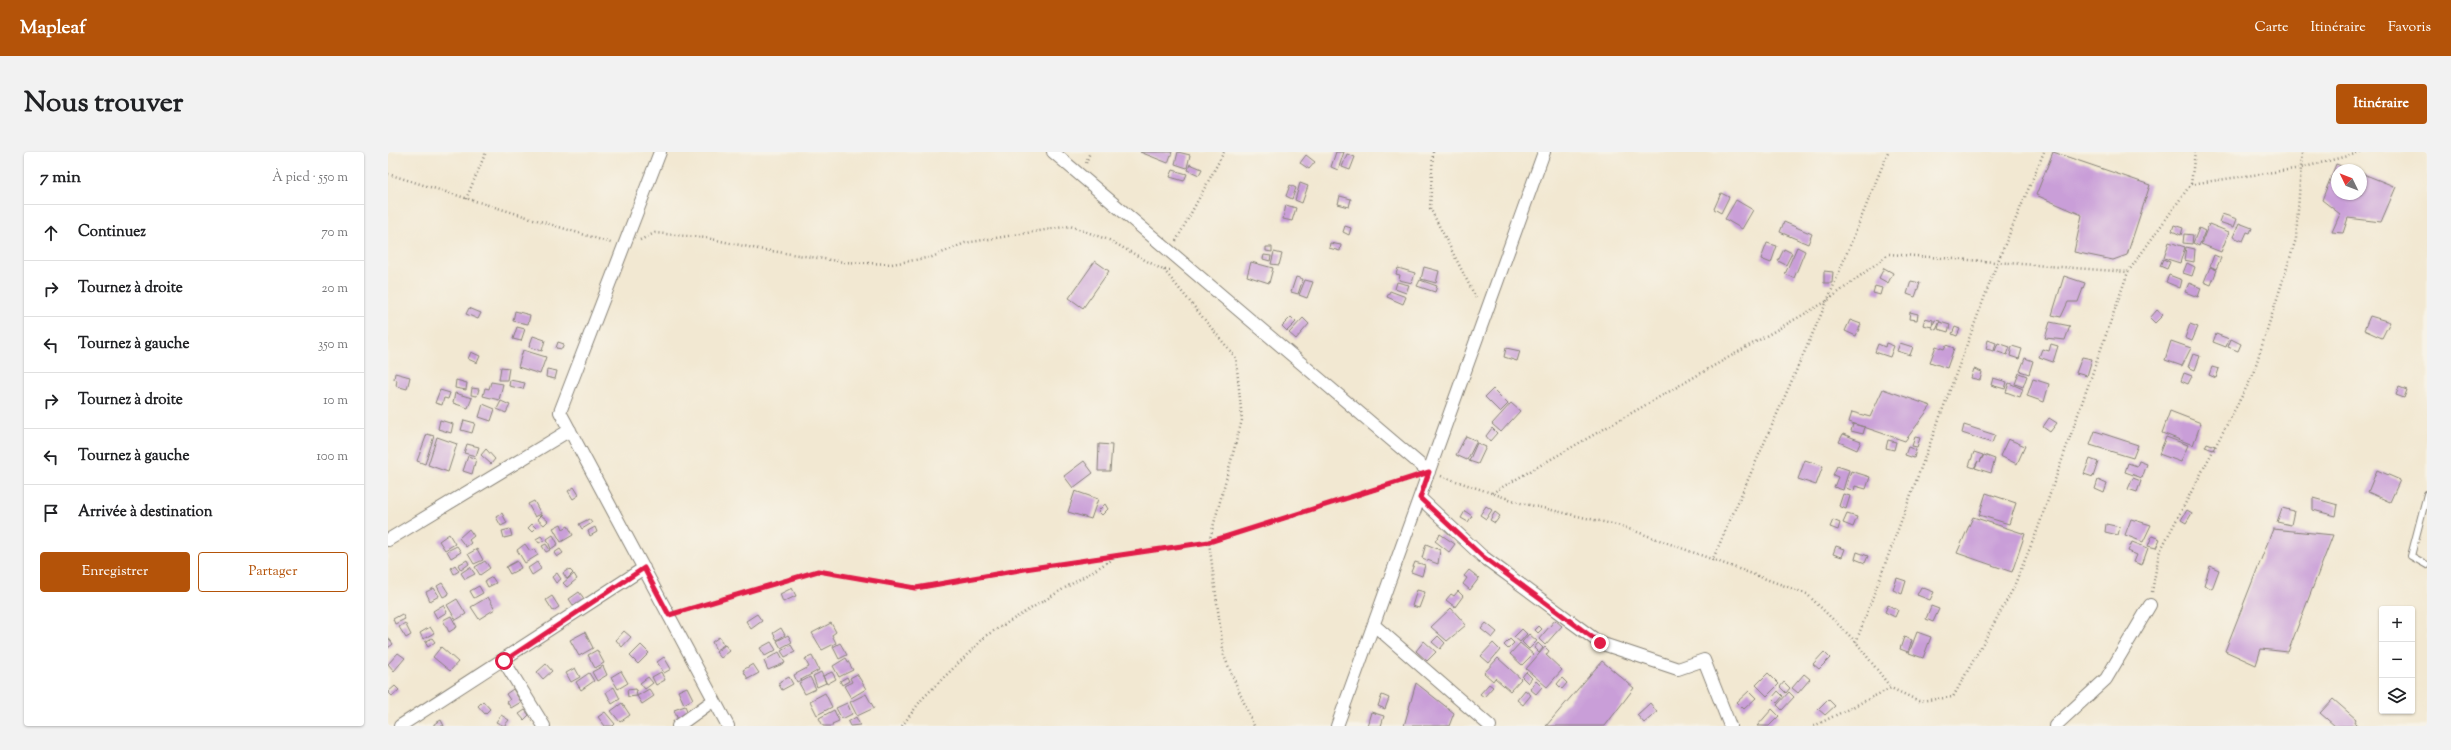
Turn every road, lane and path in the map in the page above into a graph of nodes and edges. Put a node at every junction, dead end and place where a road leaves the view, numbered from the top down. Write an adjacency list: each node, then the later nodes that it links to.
1 (486, 152): 15 (path)
2 (660, 152): 16 (street)
3 (1053, 152): 17 (street)
4 (1224, 152): 17 (path)
5 (1433, 152): 23 (path)
6 (1544, 152): 23 (street)
7 (1888, 152): 22 (path)
8 (2044, 152): 18 (path)
9 (2195, 152): 14 (path)
10 (2302, 152): 12 (path)
11 (2363, 152): 12 (path)
12 (2301, 168): 14 (path); 35 (path)
13 (388, 174): 15 (path)
14 (2191, 184): 21 (path)
15 (466, 198): 16 (path)
16 (623, 247): 19 (path); 24 (street)
17 (1170, 252): 25 (street)
18 (1998, 261): 21 (path); 22 (path); 38 (path)
19 (1164, 270): 20 (path); 30 (path)
20 (1171, 270)
21 (2128, 272): 40 (path)
22 (1827, 301): 26 (path); 32 (path)
23 (1486, 316): 25 (street)
24 (570, 430): 29 (street); 34 (street)
25 (1429, 472): 26 (path); 28 (street); 30 (path)
26 (1492, 493): 32 (path)
27 (2427, 494): 33 (lane)
28 (1420, 498): 37 (street); 50 (street)
29 (388, 540)
30 (1209, 542): 31 (path); 47 (path)
31 (1120, 555): 36 (path); 46 (path)
32 (1712, 561): 38 (path)
33 (2427, 565)
34 (644, 568): 36 (street); 39 (street)
35 (2150, 605): 52 (street)
36 (669, 615): 41 (street)
37 (1374, 625): 48 (street); 49 (street)
38 (1856, 642): 40 (path)
39 (504, 661): 42 (street); 43 (street)
40 (1891, 688): 51 (path)
41 (714, 700): 44 (street); 45 (street)
42 (400, 726)
43 (544, 726)
44 (678, 726)
45 (728, 726)
46 (902, 726)
47 (1254, 726)
48 (1337, 726)
49 (1490, 726)
50 (1730, 726)
51 (1814, 726)
52 (2055, 726)

